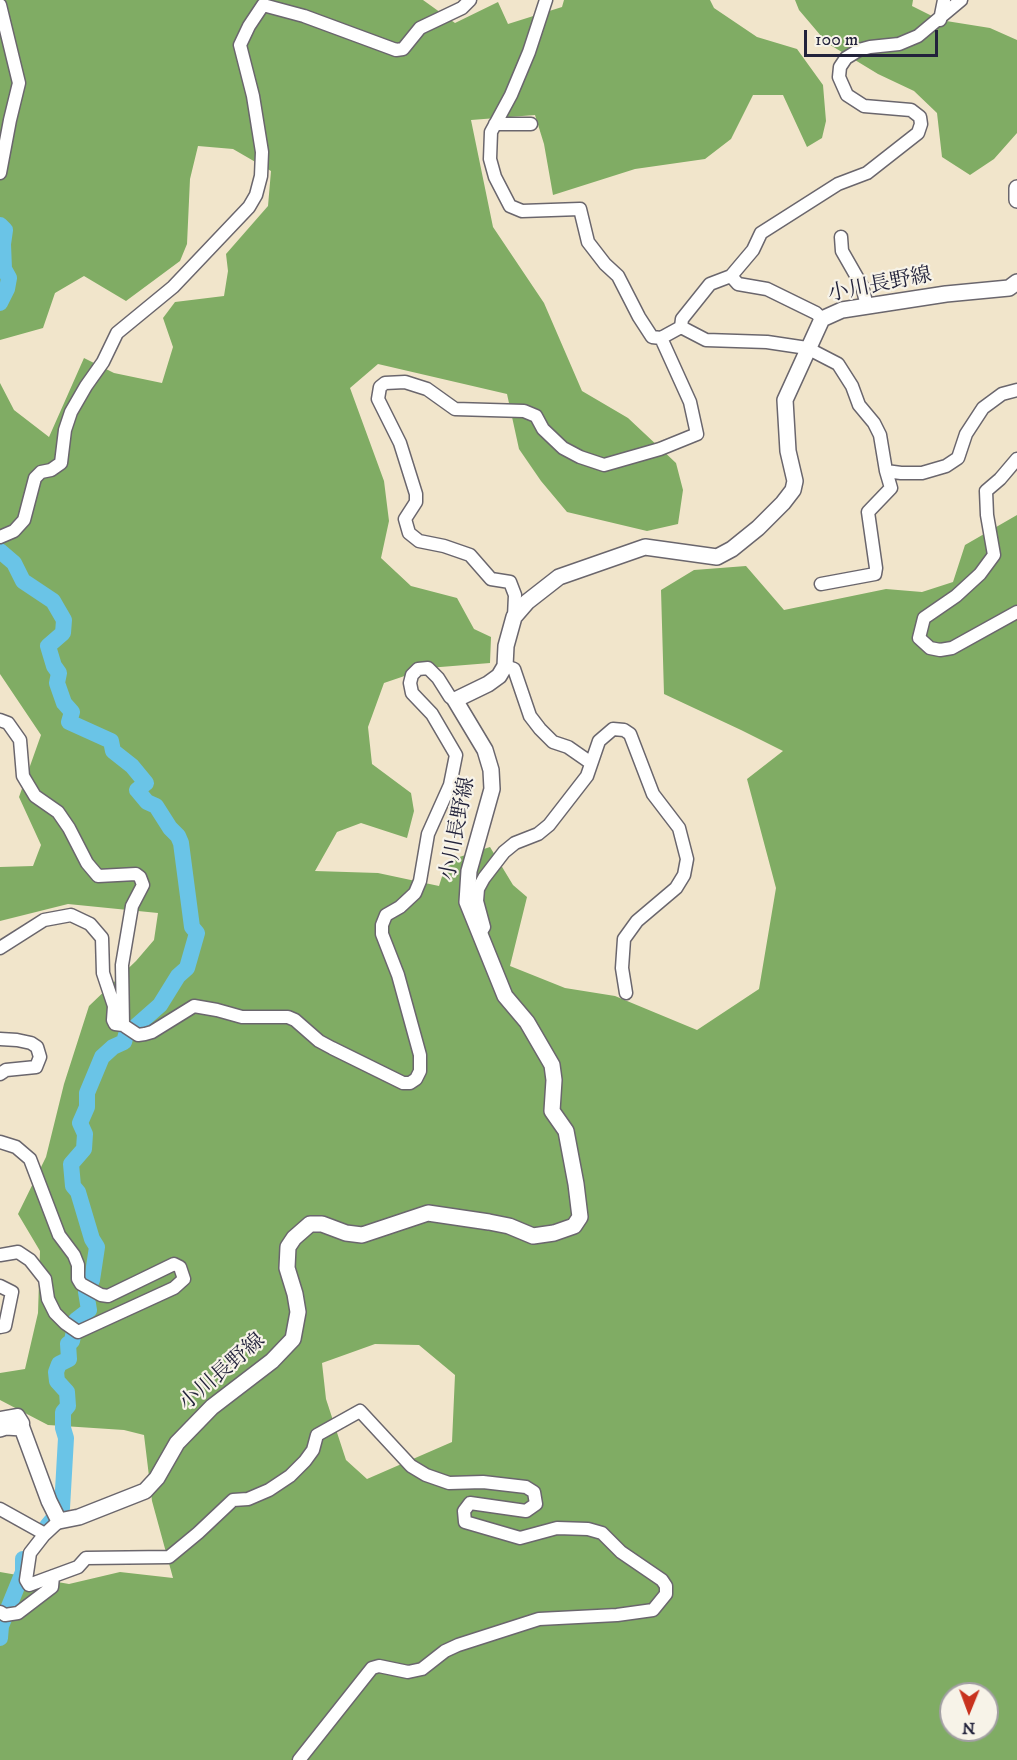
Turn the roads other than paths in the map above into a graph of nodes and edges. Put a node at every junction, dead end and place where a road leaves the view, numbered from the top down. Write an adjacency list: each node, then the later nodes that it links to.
1 (470, 0): 23 (street)
2 (546, 0): 7 (street)
3 (944, 0): 6 (street)
4 (961, 0): 6 (street)
5 (0, 6): 9 (street)
6 (940, 20): 13 (street)
7 (495, 124): 8 (street); 18 (street)
8 (531, 124)
9 (0, 173)
10 (1017, 188): 11 (main road)
11 (1017, 200)
12 (841, 237): 15 (street)
13 (730, 276): 16 (street); 17 (street)
14 (1017, 282): 15 (main road, 小川長野線)
15 (867, 306): 16 (main road, 小川長野線)
16 (822, 319): 19 (main road, 小川長野線)
17 (681, 327): 18 (street); 19 (street)
18 (661, 338): 26 (street)
19 (807, 348): 22 (street); 26 (main road, 小川長野線)
20 (1017, 390): 22 (street)
21 (1017, 459): 25 (street)
22 (886, 471): 24 (street)
23 (0, 537)
24 (821, 584)
25 (1017, 612)
26 (514, 617): 27 (main road, 小川長野線)
27 (505, 666): 28 (main road); 30 (street)
28 (455, 700): 31 (main road, 小川長野線); 34 (street)
29 (0, 720): 34 (street)
30 (591, 763): 31 (street); 33 (street)
31 (480, 934): 45 (main road, 小川長野線)
32 (0, 948): 34 (street)
33 (626, 993)
34 (123, 1025)
35 (0, 1039): 36 (street)
36 (0, 1074)
37 (0, 1142): 38 (street)
38 (0, 1255)
39 (0, 1286): 40 (street)
40 (0, 1327)
41 (0, 1418): 42 (street)
42 (22, 1428): 43 (main road); 45 (main road)
43 (0, 1429)
44 (0, 1509): 46 (street)
45 (59, 1521): 46 (street)
46 (45, 1534): 47 (street)
47 (53, 1576): 48 (street); 49 (street)
48 (0, 1612)
49 (299, 1760)

